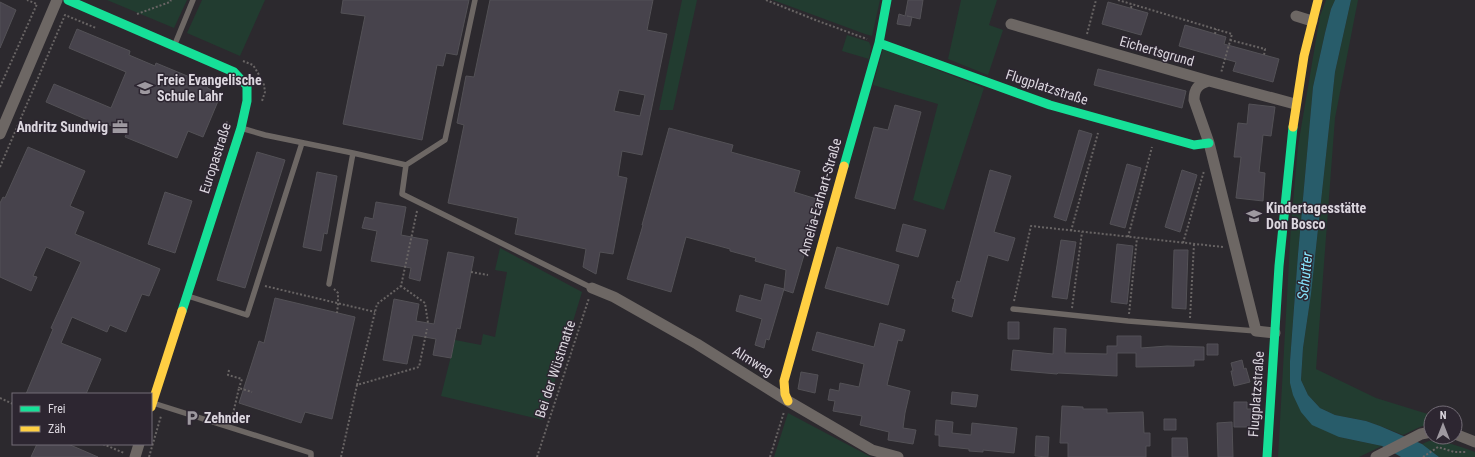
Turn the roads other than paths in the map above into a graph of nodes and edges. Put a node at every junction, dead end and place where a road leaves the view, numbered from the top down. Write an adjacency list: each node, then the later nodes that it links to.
1 (57, 0): 15 (street)
2 (68, 0): 11 (street, Europastraße)
3 (193, 0): 11 (lane)
4 (475, 0): 19 (lane)
5 (887, 0): 10 (street, Amelia-Earhart-Straße)
6 (1318, 0): 8 (street, Flugplatzstraße)
7 (1296, 16): 8 (street)
8 (1312, 21): 13 (street, Flugplatzstraße)
9 (1011, 24): 12 (street, Eichertsgrund)
10 (878, 42): 17 (street, Flugplatzstraße); 26 (street, Amelia-Earhart-Straße)
11 (174, 45): 14 (street, Europastraße)
12 (1214, 83): 13 (street, Eichertsgrund); 17 (street, Flugplatzstraße)
13 (1295, 104): 25 (street, Flugplatzstraße)
14 (241, 128): 16 (lane); 22 (street, Europastraße)
15 (0, 134)
16 (302, 143): 18 (lane); 22 (lane)
17 (1209, 144): 24 (street, Flugplatzstraße)
18 (353, 154): 19 (lane); 20 (lane)
19 (406, 165): 21 (lane)
20 (329, 284)
21 (592, 288): 26 (street, Almweg)
22 (186, 296): 27 (street, Europastraße)
23 (1013, 309): 24 (lane, Flugplatzstraße)
24 (1256, 331): 25 (street, Flugplatzstraße)
25 (1275, 333): 36 (street, Flugplatzstraße)
26 (788, 401): 35 (street, Almweg)
27 (152, 404): 34 (lane)
28 (1423, 434): 33 (street)
29 (1463, 437): 30 (street)
30 (1475, 442)
31 (138, 445): 32 (street)
32 (131, 456)
33 (1377, 456)
34 (312, 457)
35 (898, 457)
36 (1267, 457)

